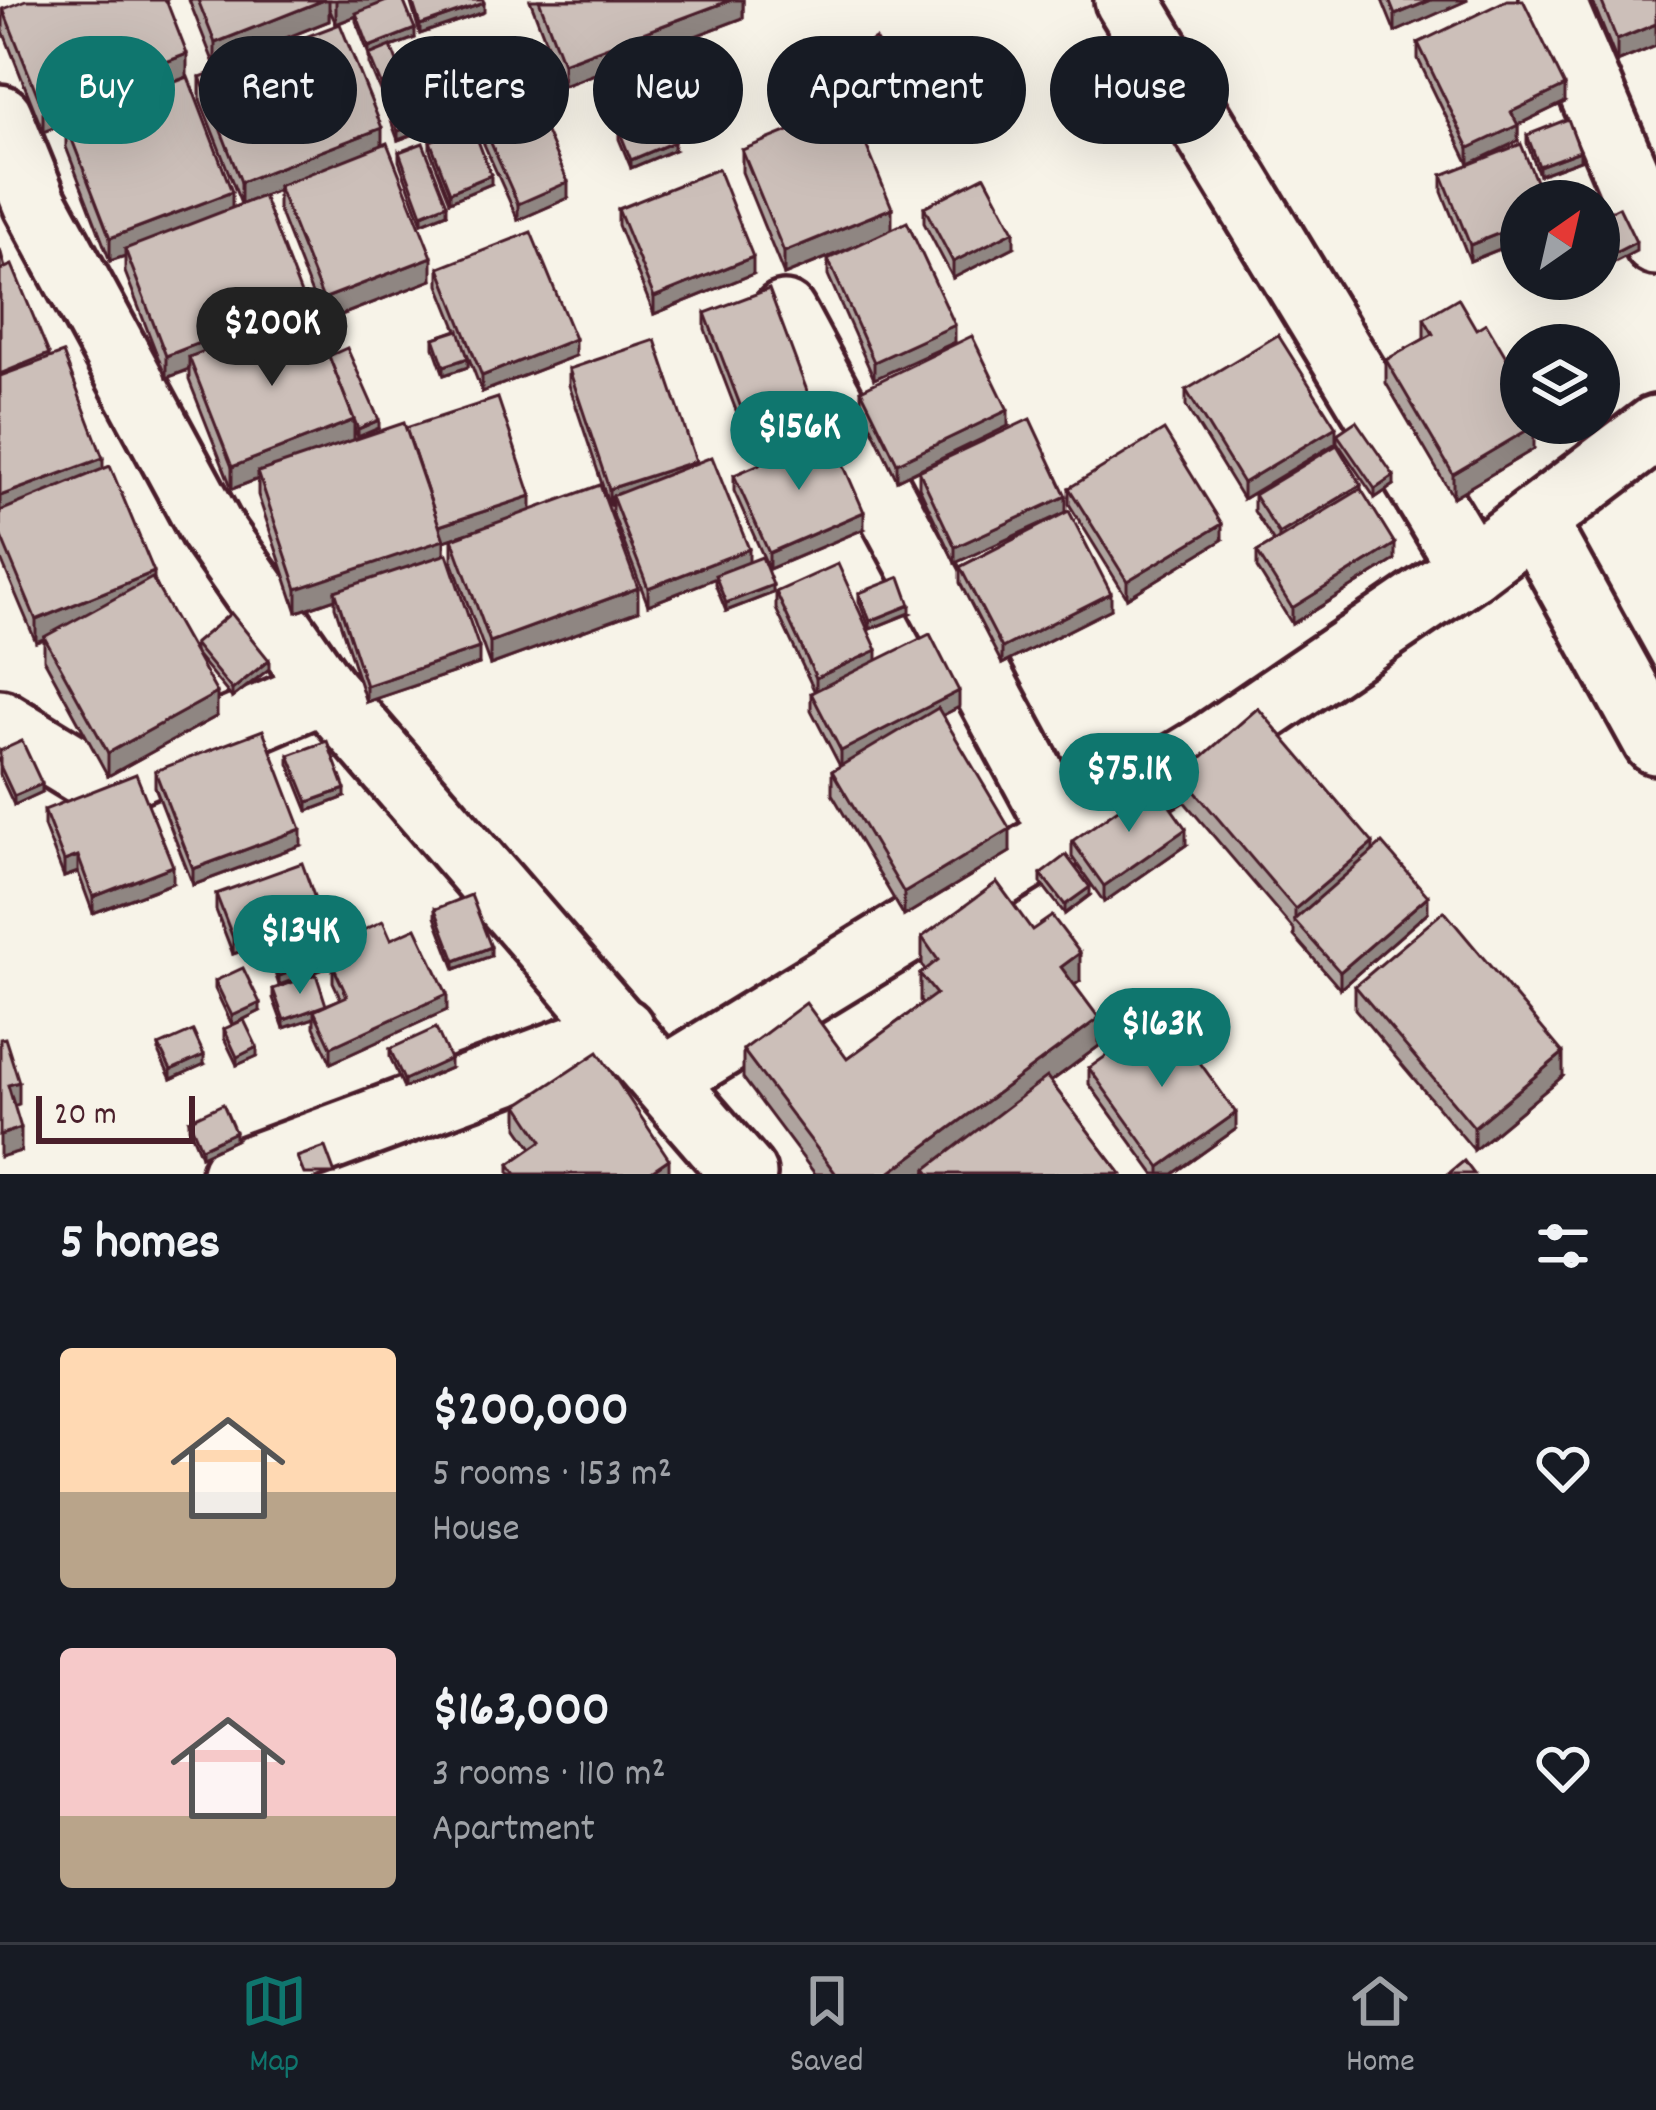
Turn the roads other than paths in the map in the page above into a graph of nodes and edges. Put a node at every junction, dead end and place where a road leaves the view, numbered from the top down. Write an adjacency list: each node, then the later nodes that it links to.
1 (1127, 0): 8 (street)
2 (1552, 0): 4 (street)
3 (0, 117): 9 (street)
4 (1656, 243)
5 (784, 314): 12 (street)
6 (1656, 428): 7 (street)
7 (1534, 521): 8 (street); 11 (street)
8 (1471, 568): 12 (street)
9 (325, 690): 10 (street); 13 (street)
10 (0, 722)
11 (1656, 742)
12 (1065, 835): 14 (street)
13 (622, 1030): 14 (street); 15 (street)
14 (665, 1079): 16 (street)
15 (234, 1174)
16 (744, 1174)

